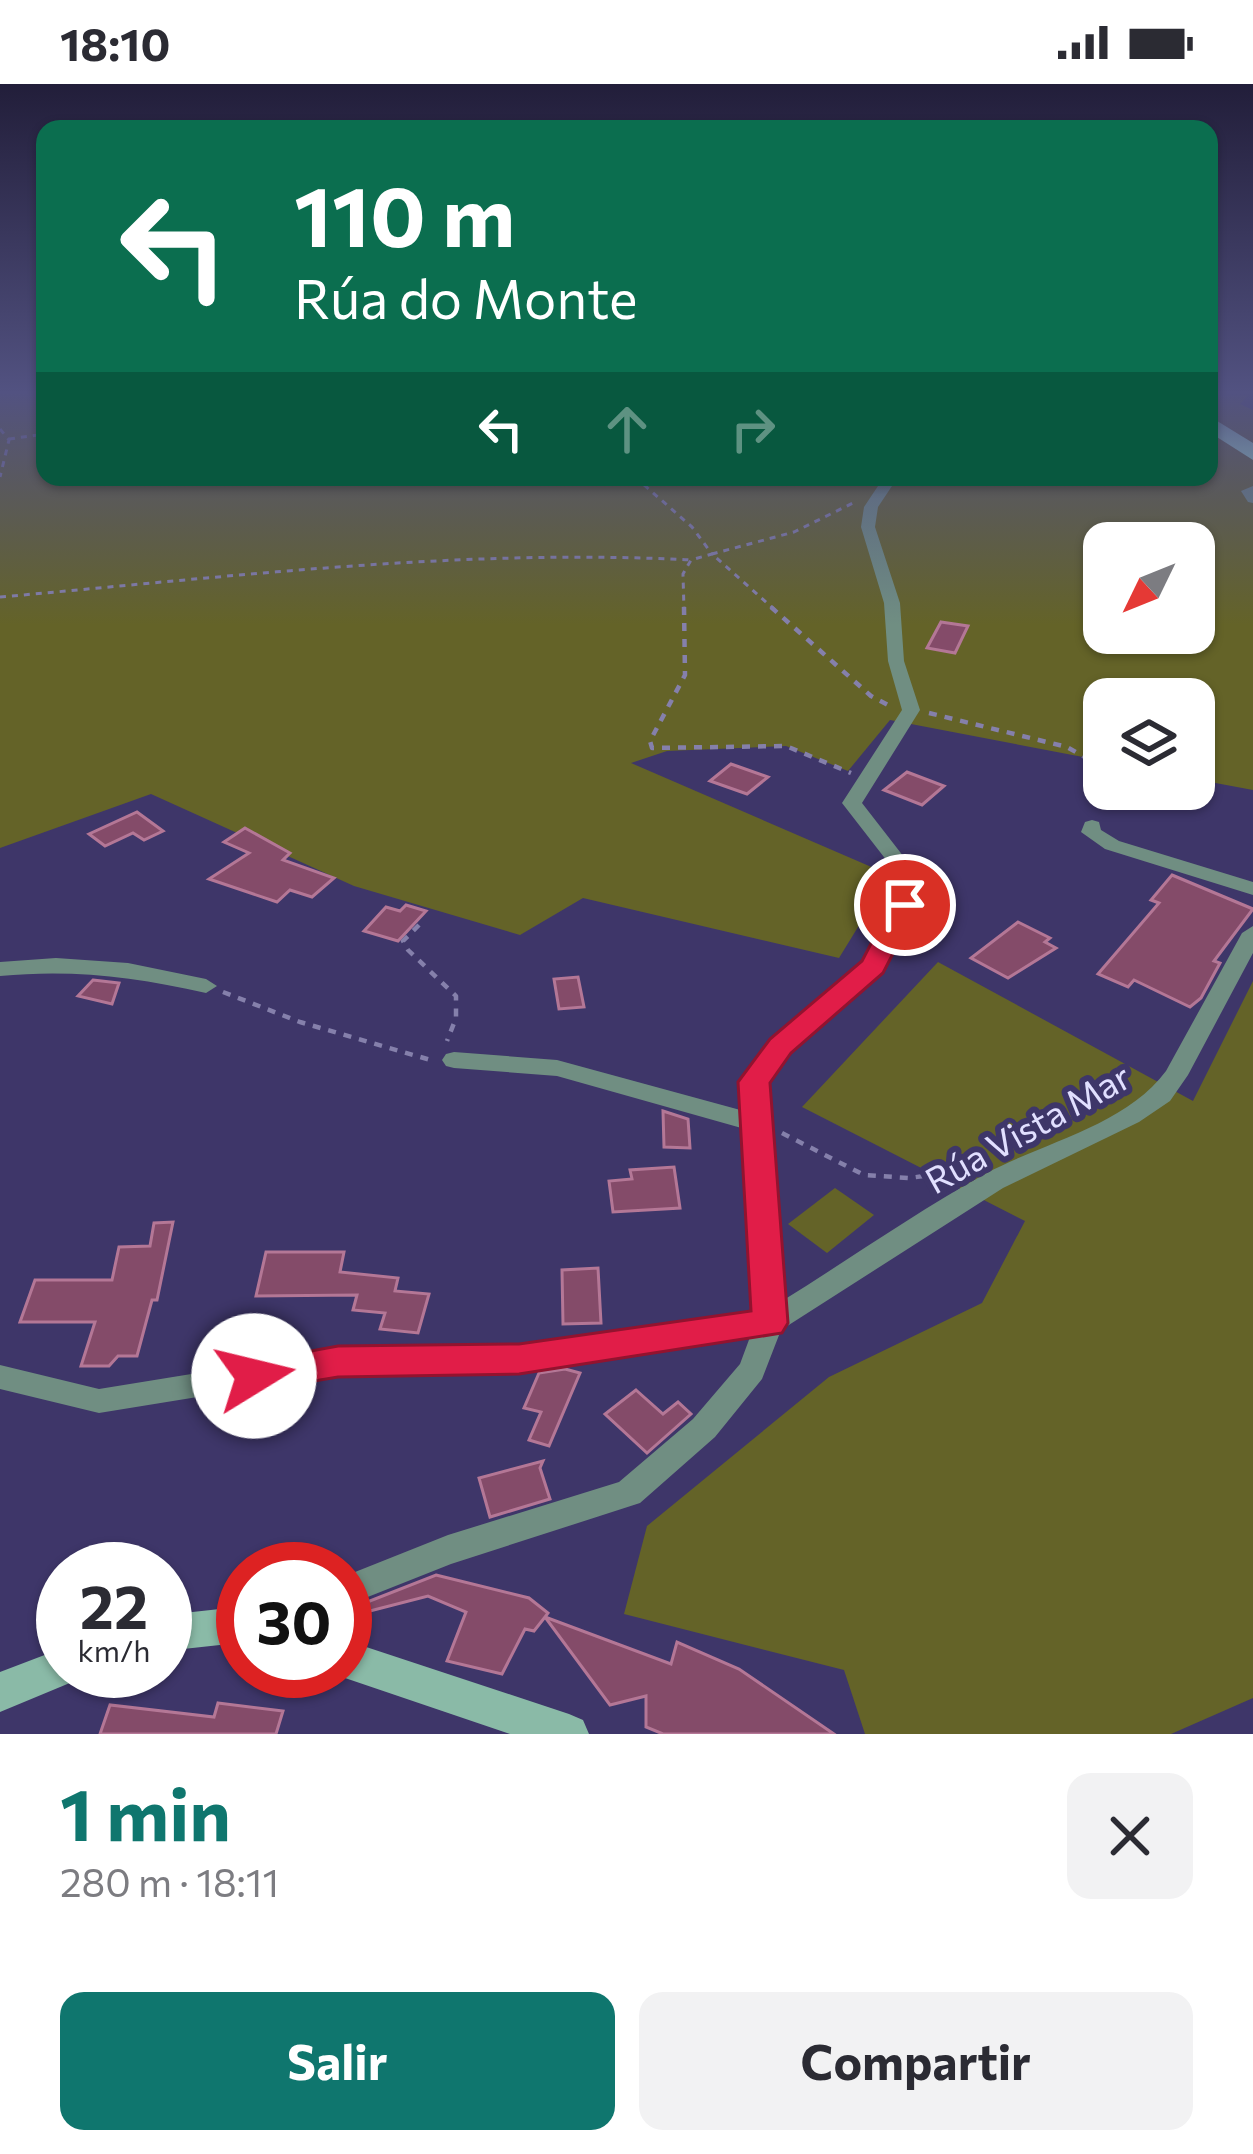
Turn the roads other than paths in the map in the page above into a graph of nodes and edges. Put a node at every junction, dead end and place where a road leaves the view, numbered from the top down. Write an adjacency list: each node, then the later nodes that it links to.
1 (884, 486): 8 (street)
2 (1092, 826): 3 (street)
3 (1253, 890)
4 (1253, 933): 9 (street, Rúa Vista Mar)
5 (0, 969): 6 (street)
6 (206, 986)
7 (454, 1060): 8 (street)
8 (754, 1123): 9 (street)
9 (770, 1323): 10 (street); 11 (street)
10 (0, 1377)
11 (372, 1580)
12 (372, 1667): 15 (street)
13 (36, 1678): 14 (street)
14 (0, 1692)
15 (569, 1734)

